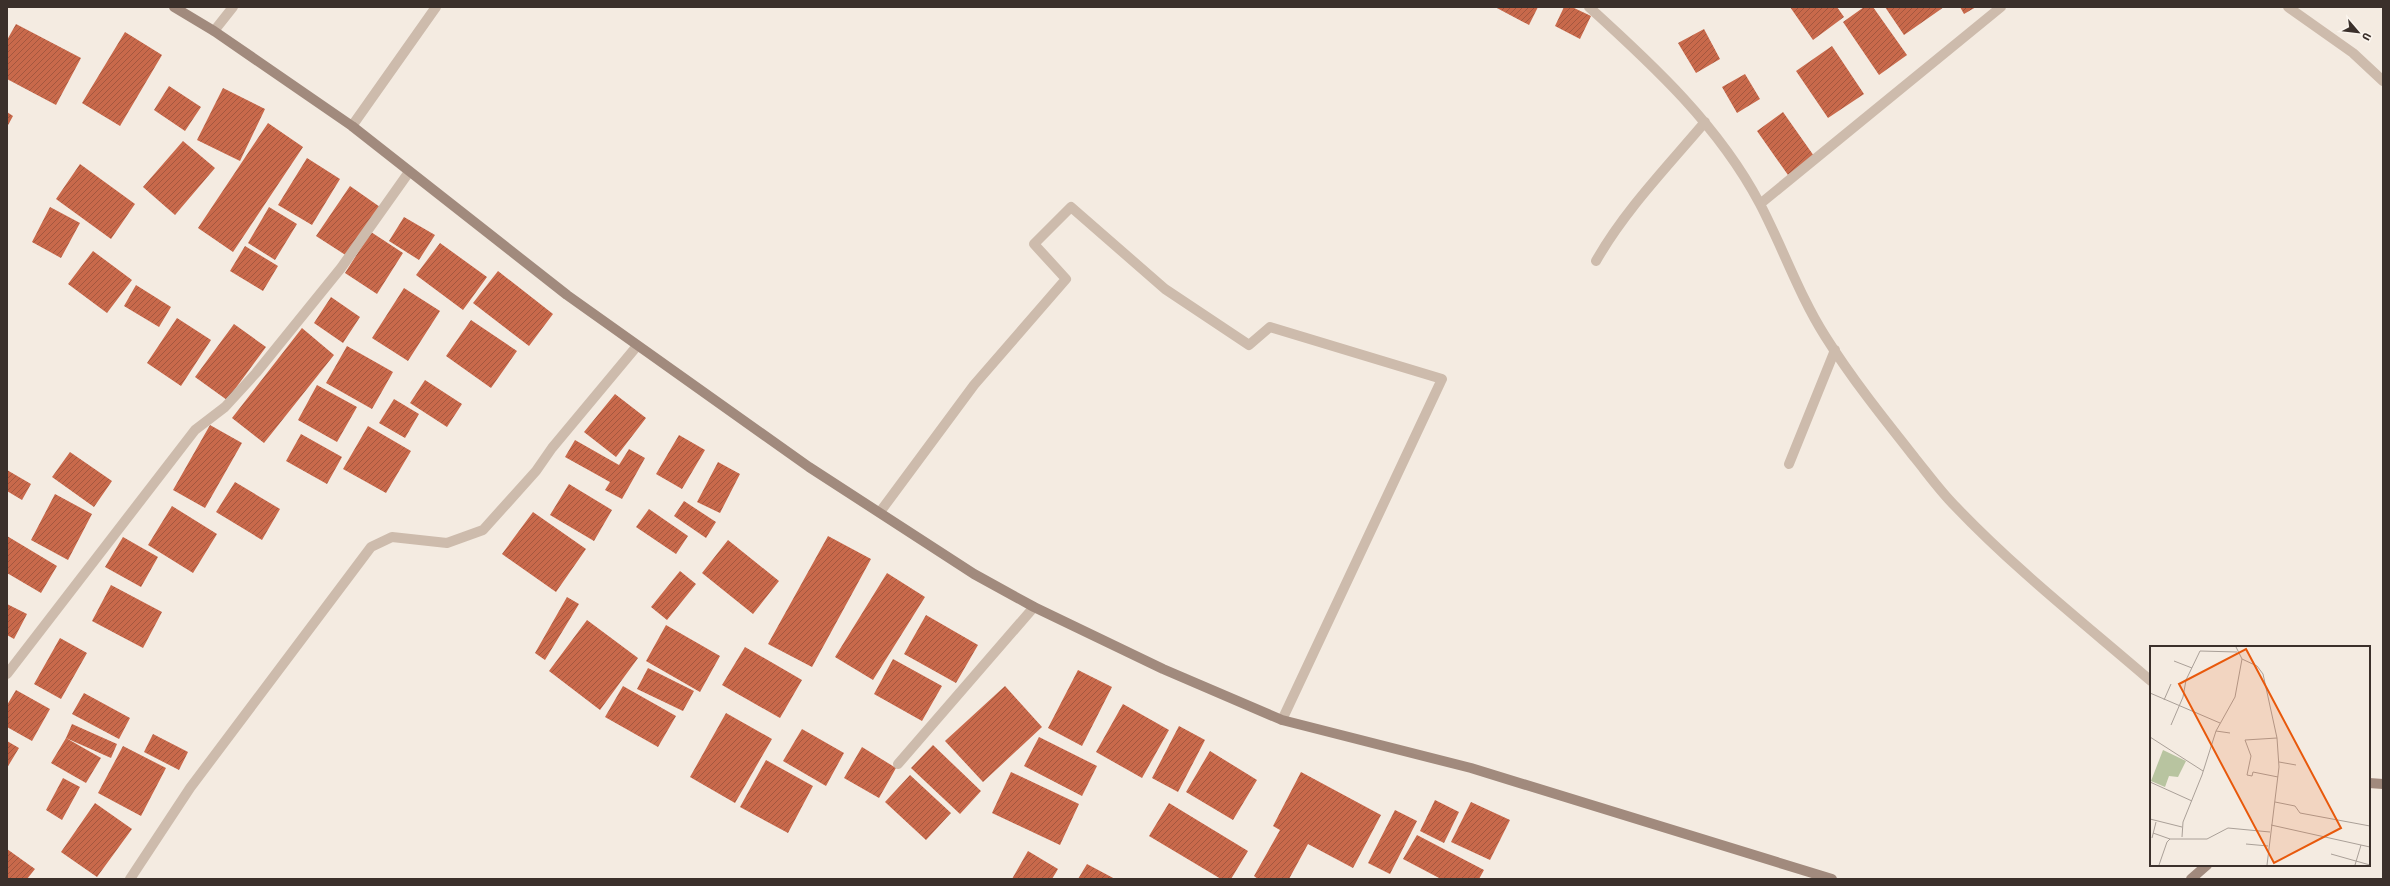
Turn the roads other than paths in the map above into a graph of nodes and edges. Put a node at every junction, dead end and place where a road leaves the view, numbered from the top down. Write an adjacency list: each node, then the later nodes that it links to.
1 (174, 7): 7 (street)
2 (233, 7): 7 (street)
3 (436, 7): 10 (street)
4 (1589, 7): 9 (street)
5 (2001, 7): 12 (street)
6 (2288, 7): 8 (street)
7 (214, 31): 10 (street)
8 (2383, 81)
9 (1705, 122): 12 (street); 13 (street)
10 (352, 126): 11 (street)
11 (409, 172): 14 (street); 19 (street)
12 (1760, 204): 15 (street)
13 (1596, 261)
14 (637, 346): 17 (street); 26 (street)
15 (1835, 350): 16 (street); 20 (street)
16 (1789, 464)
17 (880, 512): 18 (street); 21 (street)
18 (1034, 607): 21 (street); 22 (street)
19 (7, 674)
20 (2150, 680)
21 (1282, 720): 27 (street)
22 (898, 764)
23 (2370, 783): 24 (street)
24 (2383, 784)
25 (2206, 866): 28 (street)
26 (130, 879)
27 (1832, 879)
28 (2191, 879)

